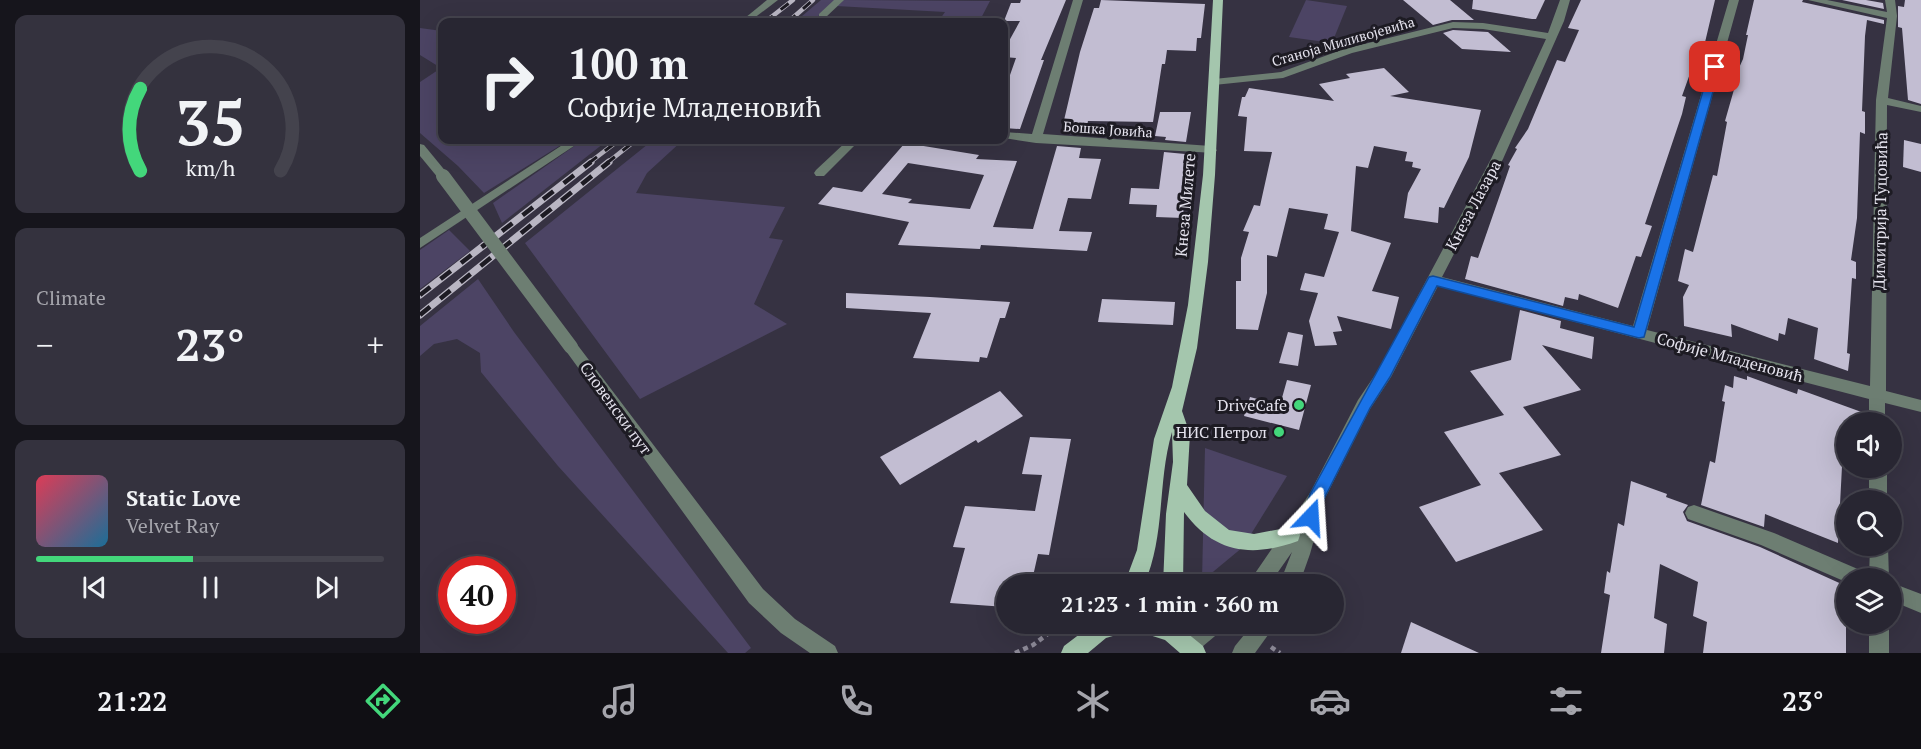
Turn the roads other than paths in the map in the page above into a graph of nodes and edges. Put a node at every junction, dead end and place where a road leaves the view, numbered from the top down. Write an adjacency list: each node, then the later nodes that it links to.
1 (773, 0): 11 (street)
2 (839, 0): 9 (street)
3 (1078, 0): 17 (street)
4 (1218, 0): 13 (main road, Кнеза Милете)
5 (1565, 0): 12 (street, Кнеза Лазара)
6 (1734, 0): 25 (street)
7 (1813, 0): 10 (street)
8 (1890, 0): 10 (street, Димитрија Туцовића)
9 (822, 16)
10 (1892, 16): 14 (street, Димитрија Туцовића)
11 (749, 18)
12 (1552, 37): 13 (street, Станоја Миливојевића); 24 (street, Кнеза Лазара)
13 (1214, 82): 21 (main road, Кнеза Милете)
14 (1882, 100): 15 (street); 26 (street, Димитрија Туцовића)
15 (1921, 109)
16 (1008, 136): 17 (street, Бошка Јовића)
17 (1036, 139): 21 (street, Бошка Јовића)
18 (571, 144): 23 (street)
19 (850, 144): 22 (street)
20 (420, 148): 44 (street, Словенски пут, bridge)
21 (1211, 150): 28 (main road, Кнеза Милете)
22 (820, 173)
23 (420, 244)
24 (1433, 280): 25 (street, Софије Младеновић); 31 (street, Кнеза Лазара)
25 (1639, 333): 26 (street, Софије Младеновић)
26 (1877, 394): 27 (street, Софије Младеновић); 29 (street, Димитрија Туцовића)
27 (1921, 406)
28 (1174, 412): 30 (main road, Кнеза Милете); 35 (main road, Кнеза Милете)
29 (1877, 412)
30 (1178, 485): 33 (main road); 36 (main road, Кнеза Милете)
31 (1316, 499): 33 (street, Кнеза Лазара); 38 (street, Кнеза Лазара)
32 (1694, 513): 34 (street)
33 (1291, 535): 37 (street, Кнеза Лазара)
34 (1836, 569)
35 (1139, 574)
36 (1174, 574)
37 (1266, 574)
38 (1293, 574)
39 (1902, 596): 40 (street)
40 (1921, 604)
41 (1094, 634): 45 (main road)
42 (1258, 634): 46 (street)
43 (1879, 634): 47 (street)
44 (828, 653)
45 (1071, 653)
46 (1242, 653)
47 (1879, 653)

